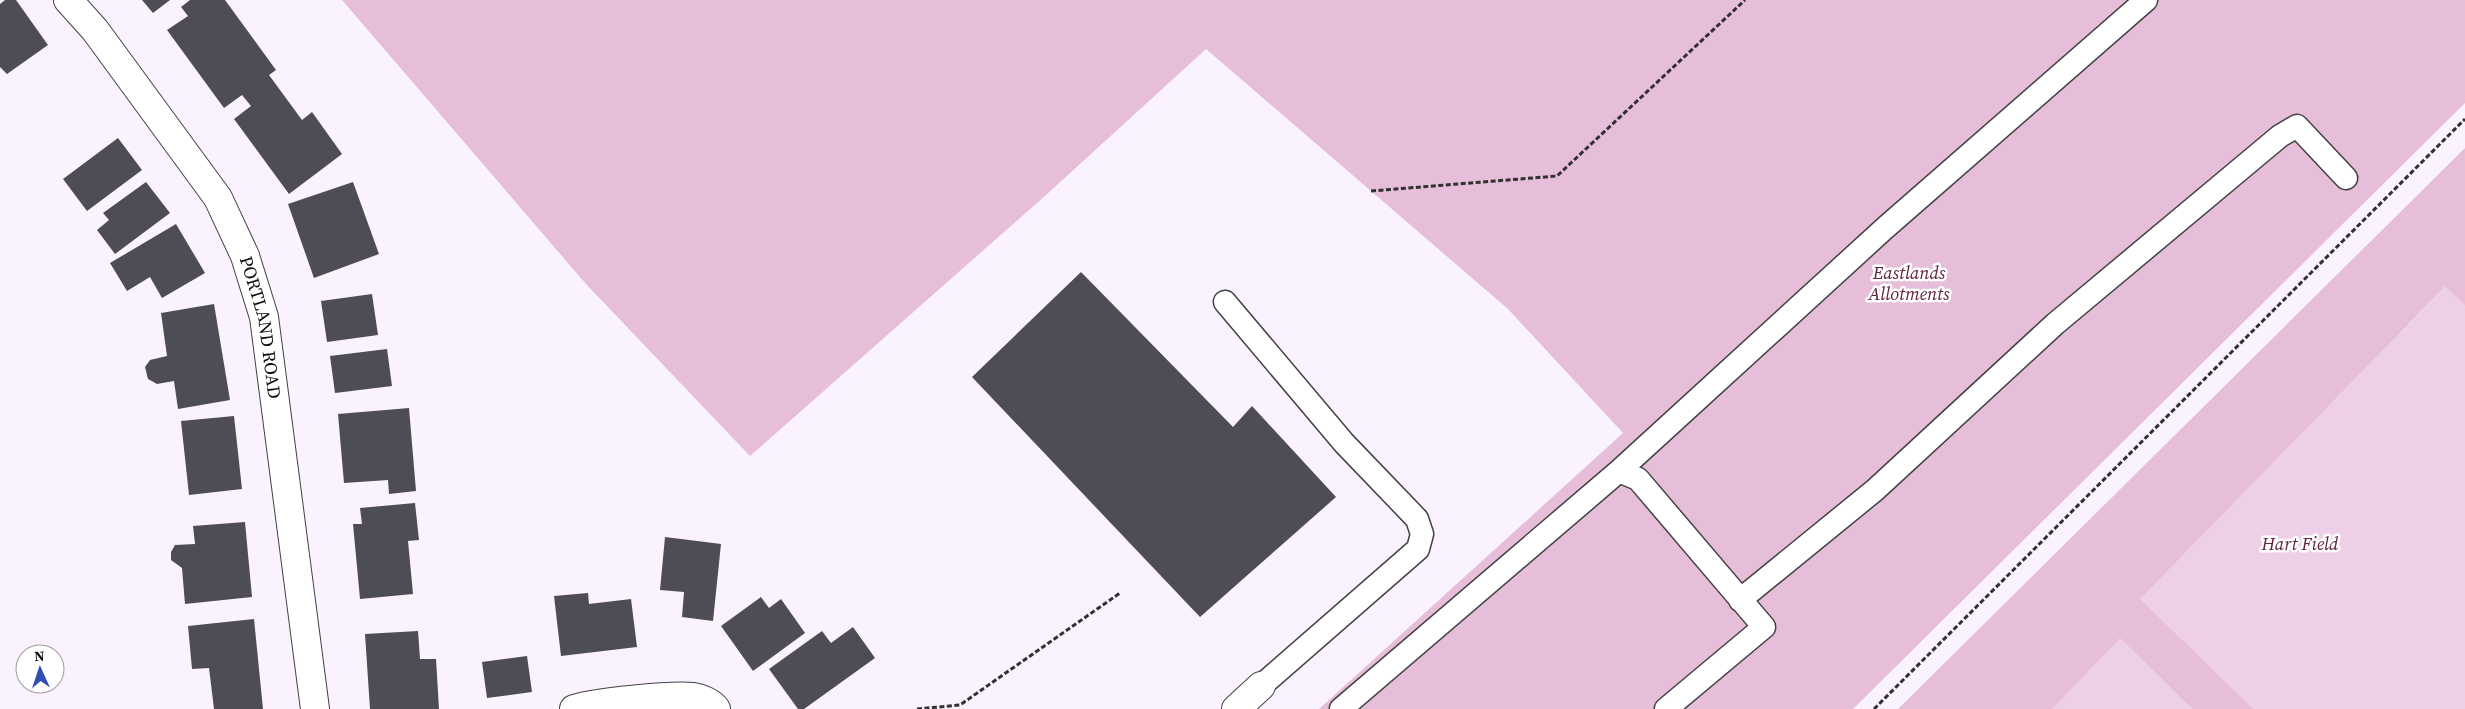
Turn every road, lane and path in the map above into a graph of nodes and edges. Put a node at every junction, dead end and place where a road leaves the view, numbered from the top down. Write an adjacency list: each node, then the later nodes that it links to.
1 (68, 0): 12 (street, PORTLAND ROAD)
2 (1745, 0): 6 (path)
3 (2146, 0): 8 (lane)
4 (2465, 119): 19 (path)
5 (2346, 178): 10 (lane)
6 (1371, 191)
7 (1225, 302): 11 (lane)
8 (1619, 471): 10 (lane); 17 (lane)
9 (1120, 593): 15 (path)
10 (1740, 600): 18 (lane)
11 (1262, 686): 16 (street)
12 (316, 709)
13 (574, 709): 14 (street)
14 (716, 709)
15 (917, 709)
16 (1236, 709)
17 (1341, 709)
18 (1666, 709)
19 (1874, 709)

